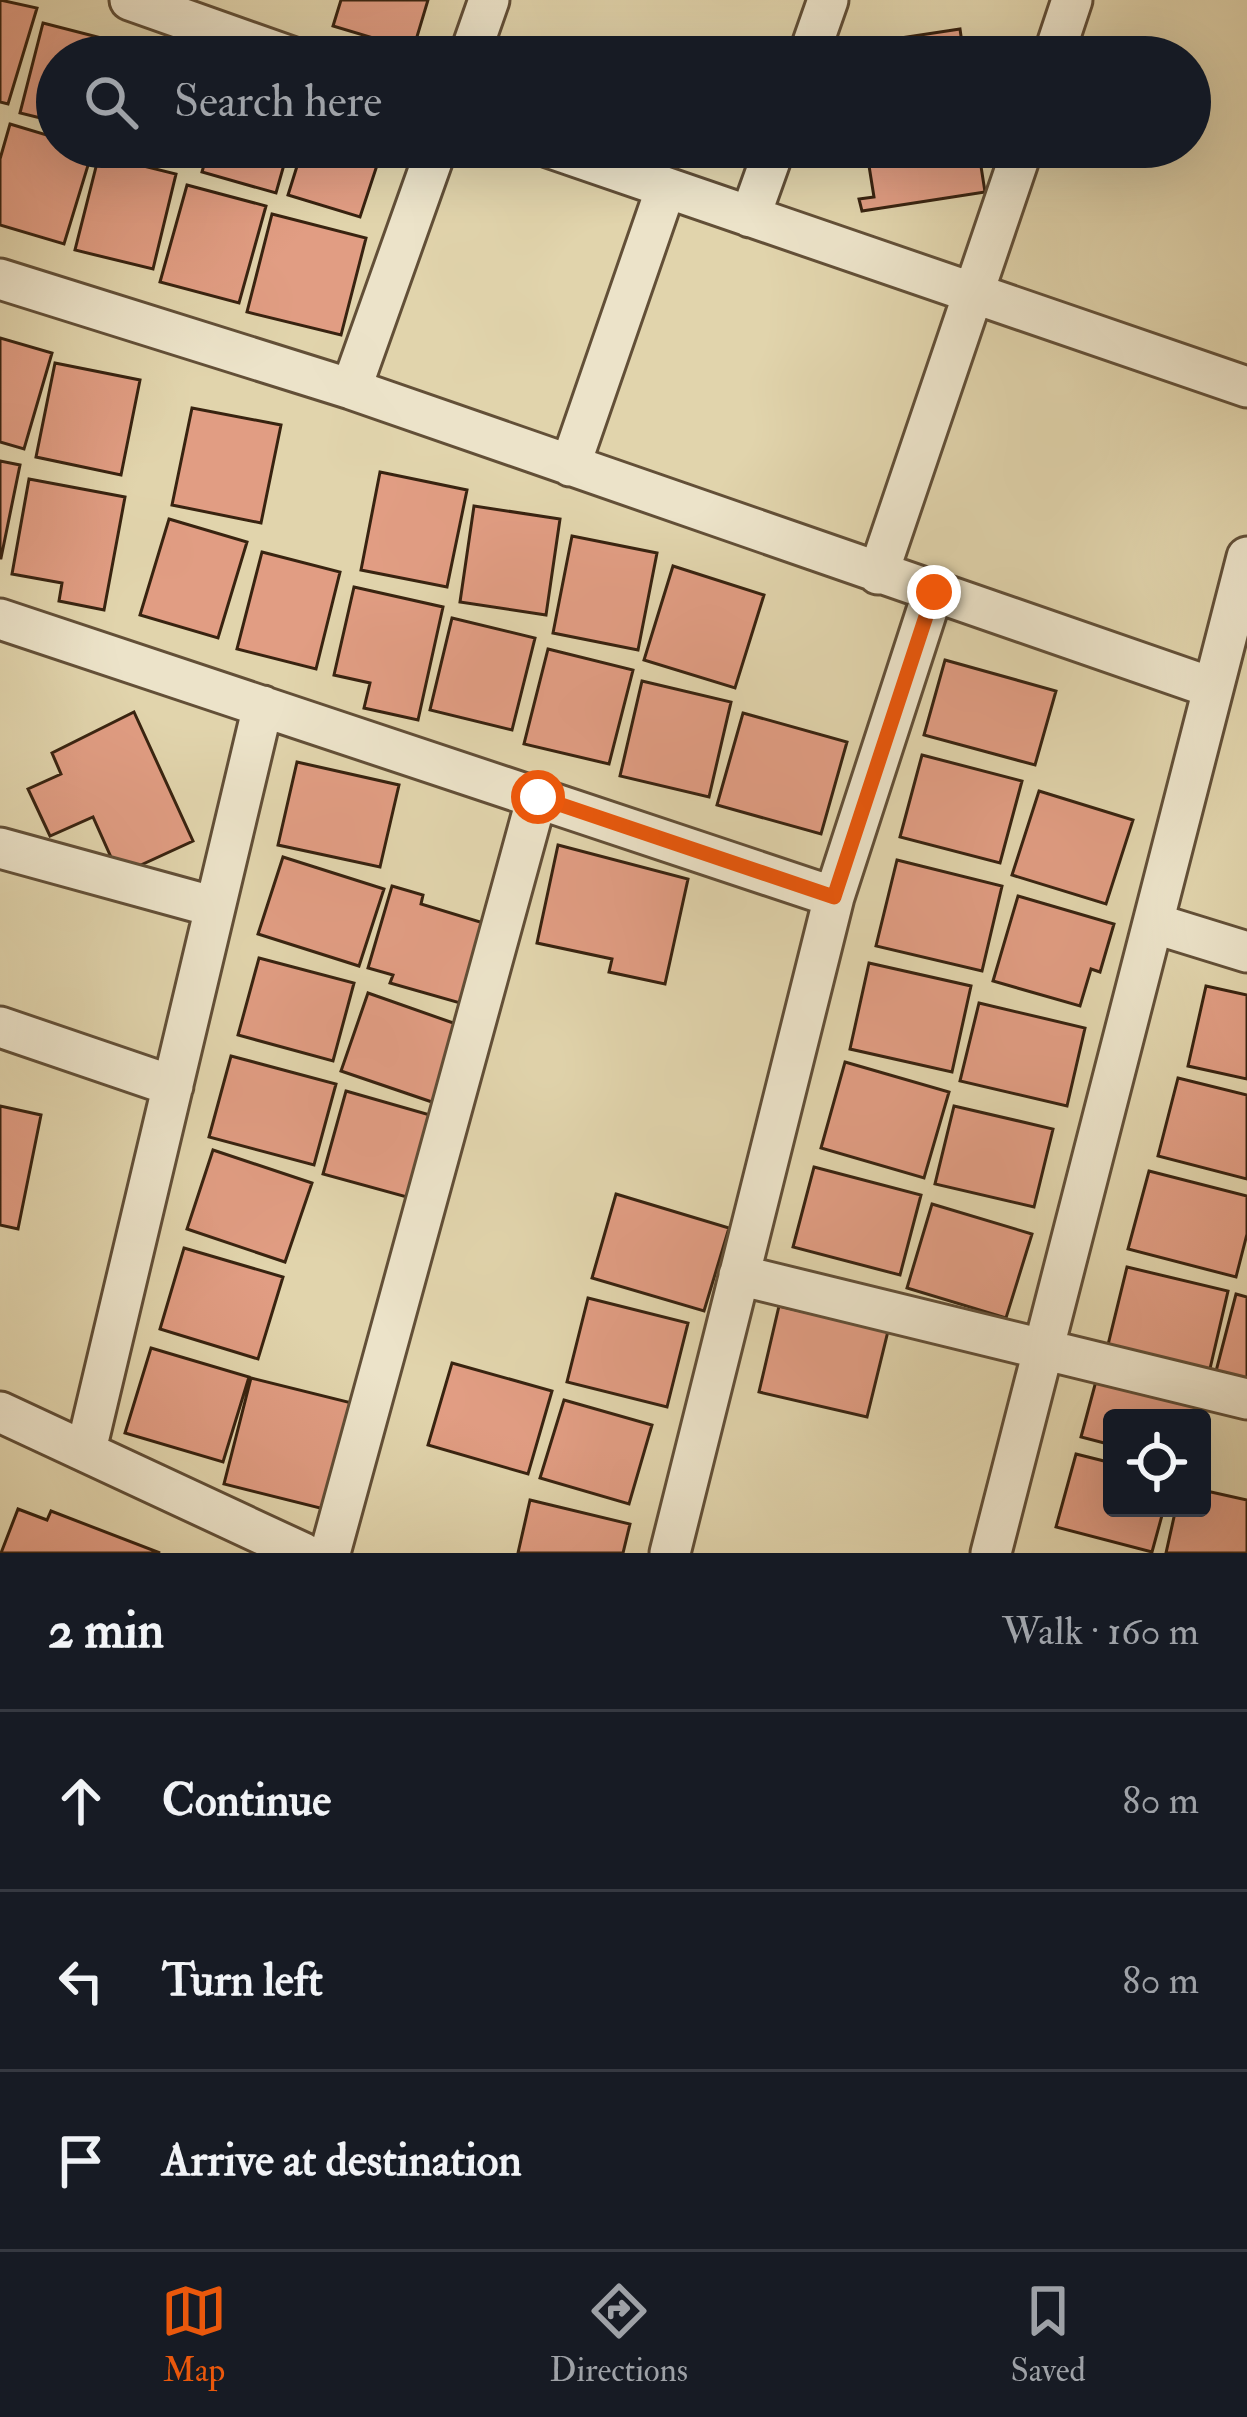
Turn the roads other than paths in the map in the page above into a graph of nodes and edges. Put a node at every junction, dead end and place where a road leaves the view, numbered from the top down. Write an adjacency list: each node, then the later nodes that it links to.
1 (130, 0): 5 (street)
2 (489, 0): 6 (street)
3 (828, 0): 7 (street)
4 (1072, 0): 8 (street)
5 (232, 36)
6 (476, 36)
7 (815, 36)
8 (1060, 36)
9 (430, 168): 18 (street)
10 (608, 168): 13 (street)
11 (767, 168): 14 (street)
12 (1016, 168): 16 (street)
13 (666, 188): 14 (street); 19 (street)
14 (749, 217): 16 (street)
15 (0, 279): 18 (street)
16 (973, 294): 17 (street); 21 (street)
17 (1247, 387)
18 (352, 389): 19 (street)
19 (570, 466): 21 (street)
20 (1247, 557): 24 (street)
21 (878, 574): 22 (street)
22 (934, 592): 24 (street); 28 (street)
23 (0, 619): 25 (street)
24 (1213, 688): 30 (street)
25 (263, 706): 26 (street); 29 (street)
26 (538, 797): 28 (street); 40 (street)
27 (0, 848): 29 (street)
28 (834, 897): 34 (street)
29 (215, 907): 33 (street)
30 (1153, 923): 31 (street); 35 (street)
31 (1247, 952)
32 (0, 1027): 33 (street)
33 (173, 1086): 38 (street)
34 (739, 1275): 35 (street); 41 (street)
35 (1042, 1351): 36 (street); 42 (street)
36 (1247, 1399)
37 (0, 1412): 38 (street)
38 (86, 1450): 39 (street)
39 (303, 1553)
40 (330, 1553)
41 (670, 1553)
42 (991, 1553)

